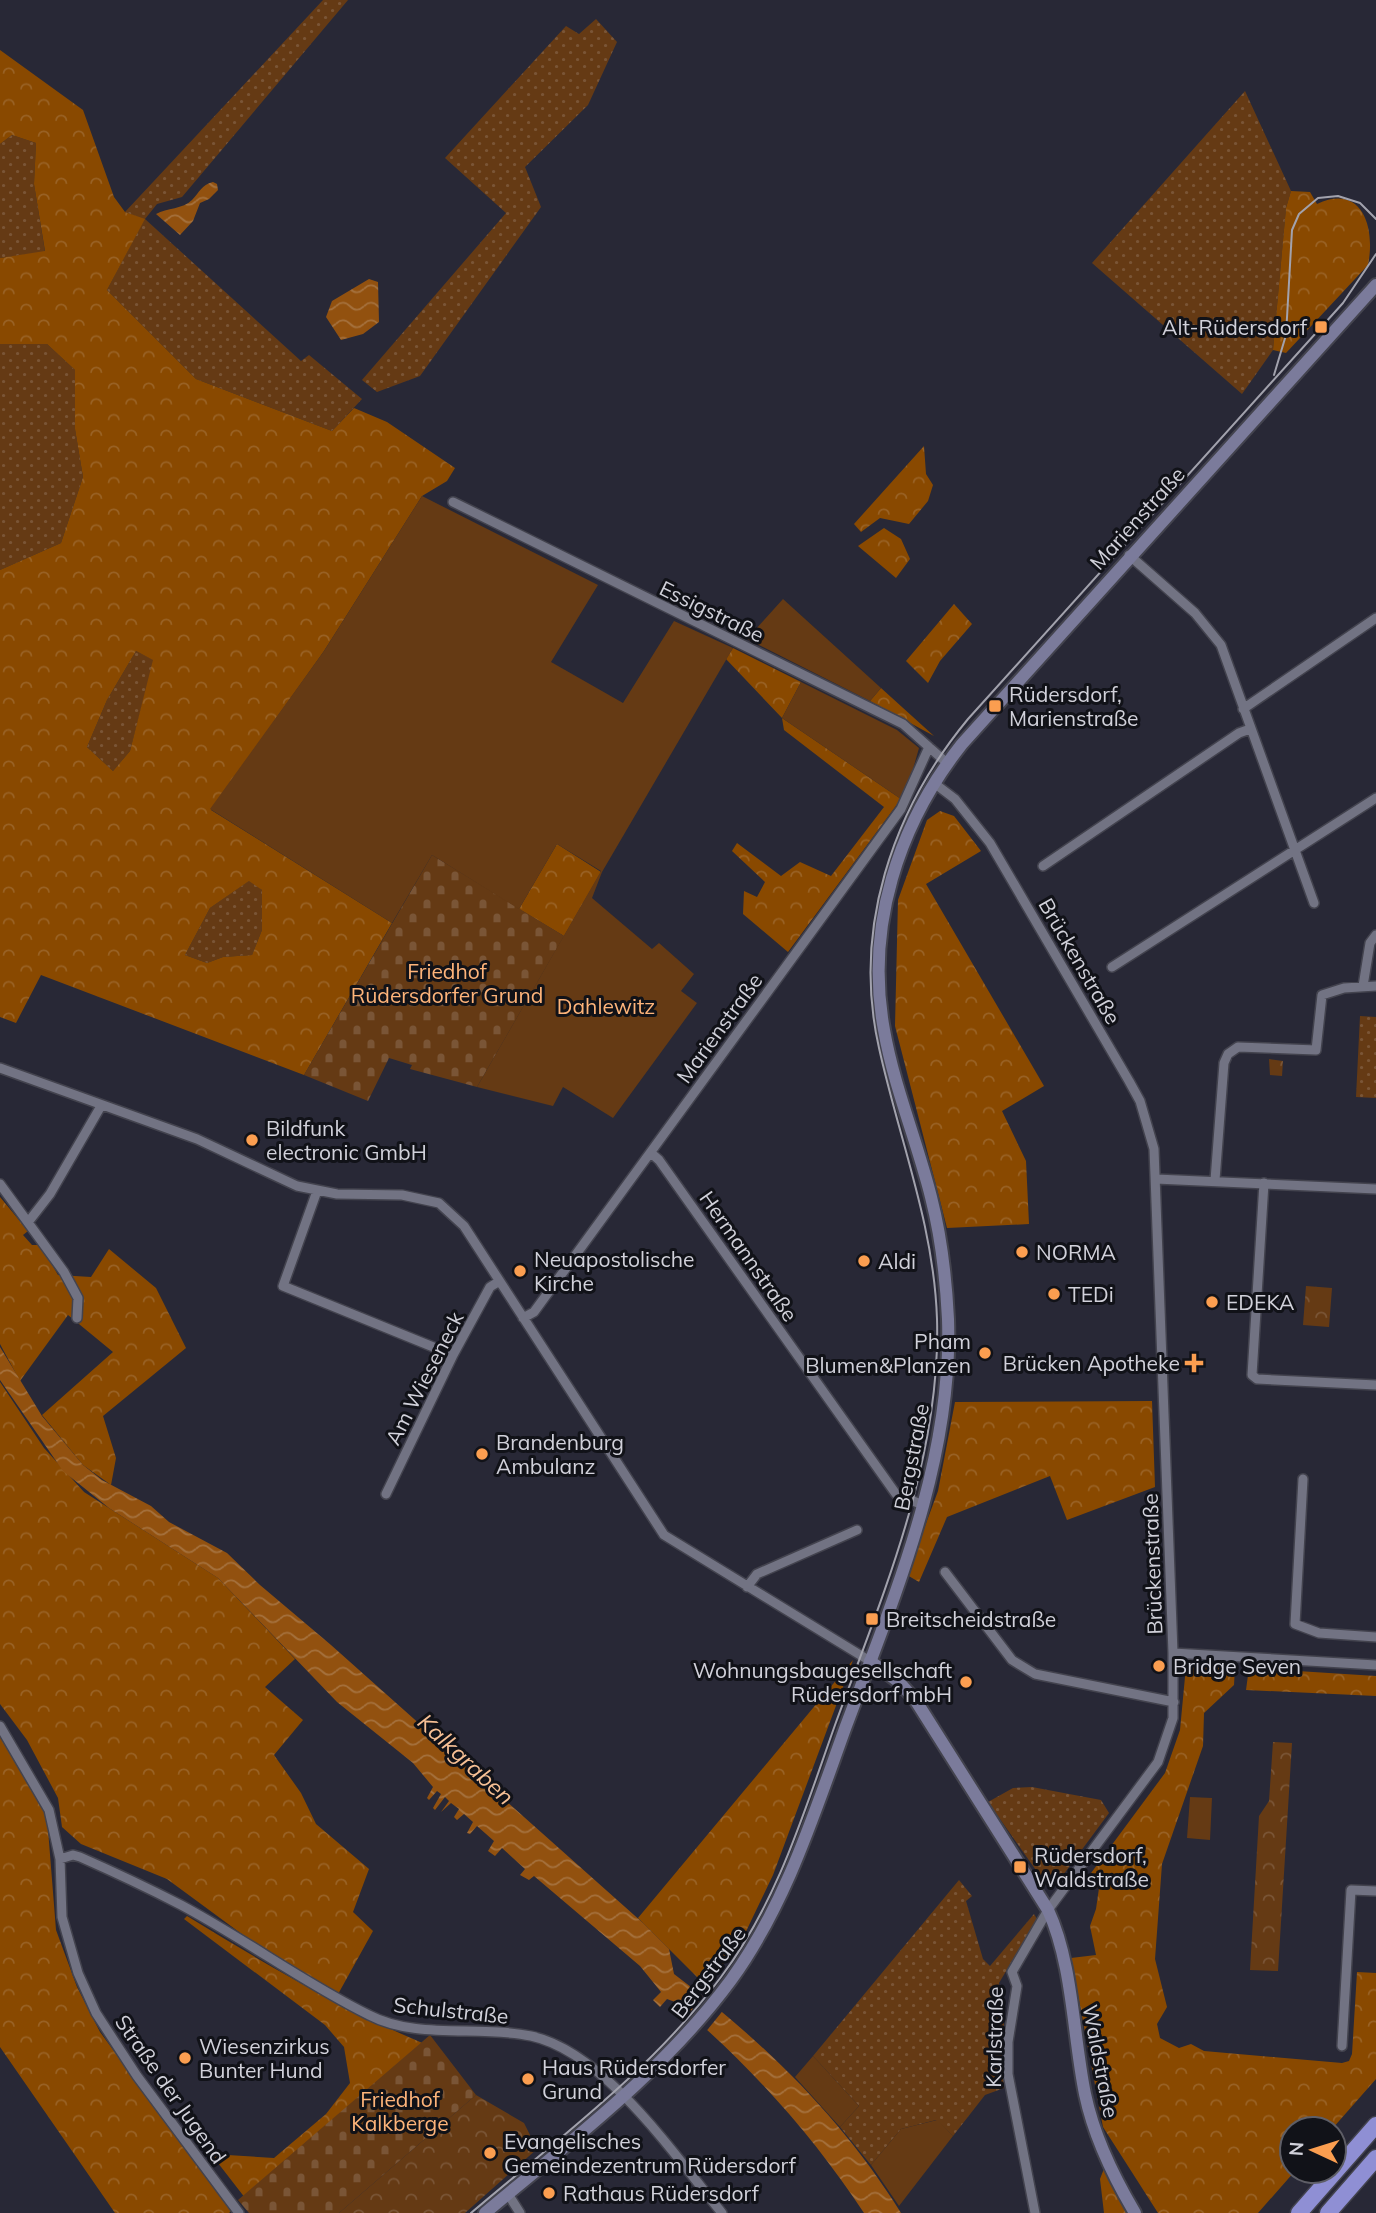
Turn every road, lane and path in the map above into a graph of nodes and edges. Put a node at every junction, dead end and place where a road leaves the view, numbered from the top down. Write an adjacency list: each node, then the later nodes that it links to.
1 (1376, 285): 3 (street, Marienstraße)
2 (453, 502): 7 (street, Essigstraße)
3 (1129, 555): 5 (street); 8 (street, Marienstraße)
4 (1376, 618): 5 (street)
5 (1243, 709): 6 (street)
6 (1250, 729): 11 (street); 12 (street)
7 (929, 747): 8 (street, Essigstraße); 20 (street, Marienstraße)
8 (947, 763): 9 (street, Marienstraße)
9 (934, 783): 21 (street, Brückenstraße); 35 (street, Bergstraße)
10 (1376, 798): 11 (street)
11 (1296, 849): 13 (street); 15 (street)
12 (1043, 866)
13 (1314, 903)
14 (1376, 935): 16 (street)
15 (1112, 967)
16 (1363, 986): 17 (street); 22 (street)
17 (1376, 986)
18 (0, 1068): 19 (street)
19 (102, 1106): 26 (street); 27 (street)
20 (651, 1153): 30 (street, Marienstraße); 35 (street, Hermannstraße)
21 (1156, 1179): 22 (street); 40 (street, Brückenstraße)
22 (1215, 1180): 23 (street)
23 (1264, 1183): 25 (street); 32 (street)
24 (0, 1184): 27 (street)
25 (1376, 1189)
26 (317, 1191): 28 (street); 31 (street)
27 (29, 1221): 29 (street)
28 (498, 1282): 30 (street); 31 (street, Am Wieseneck)
29 (77, 1318)
30 (523, 1318): 38 (street)
31 (453, 1355): 34 (street, Am Wieseneck)
32 (1376, 1385)
33 (1303, 1479): 39 (street)
34 (386, 1494)
35 (923, 1505): 41 (street, Bergstraße)
36 (857, 1530): 38 (street)
37 (945, 1572): 43 (street)
38 (747, 1587): 41 (street)
39 (1376, 1637)
40 (1173, 1653): 42 (street); 43 (street, Brückenstraße)
41 (870, 1661): 47 (street, Waldstraße); 49 (street, Bergstraße)
42 (1376, 1665)
43 (1174, 1702): 47 (street, Brückenstraße)
44 (0, 1726): 45 (street, Straße der Jugend)
45 (60, 1858): 49 (street, Schulstraße); 53 (street, Straße der Jugend)
46 (1376, 1891): 48 (street)
47 (1048, 1910): 57 (street, Karlstraße); 58 (street, Waldstraße)
48 (1342, 2046)
49 (623, 2095): 52 (street, Bergstraße); 56 (street, Schulstraße)
50 (1376, 2125): 59 (highway)
51 (1376, 2158): 60 (highway)
52 (508, 2194): 54 (street, Bergstraße); 55 (street)
53 (239, 2213)
54 (485, 2213)
55 (520, 2213)
56 (722, 2213)
57 (1035, 2213)
58 (1135, 2213)
59 (1299, 2213)
60 (1328, 2213)

